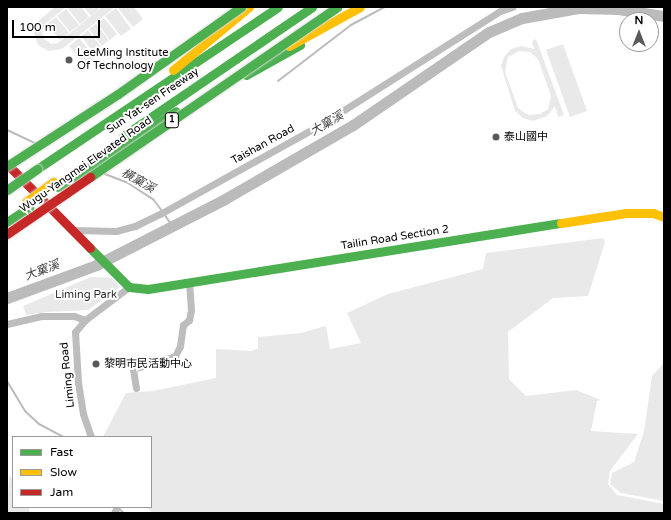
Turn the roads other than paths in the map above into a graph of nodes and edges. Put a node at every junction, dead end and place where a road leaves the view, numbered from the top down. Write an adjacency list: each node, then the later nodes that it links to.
1 (240, 7): 11 (main road, bridge)
2 (249, 7): 9 (main road)
3 (278, 7): 9 (main road, Sun Yat-sen Freeway)
4 (312, 7): 12 (main road, Sun Yat-sen Freeway / 1)
5 (337, 7): 19 (main road, Wugu-Yangmei Elevated Road / 1, bridge)
6 (360, 7): 10 (main road)
7 (372, 7): 10 (main road)
8 (512, 7): 18 (street, Taishan Road)
9 (128, 109): 13 (main road, Sun Yat-sen Freeway, bridge)
10 (107, 155): 12 (main road)
11 (7, 165): 18 (main road)
12 (56, 185): 14 (main road, Sun Yat-sen Freeway / 1, bridge)
13 (7, 190)
14 (27, 204): 15 (main road, Sun Yat-sen Freeway / 1); 17 (main road)
15 (7, 214)
16 (664, 217): 20 (main road, Tailin Road Section 2)
17 (7, 222)
18 (73, 230): 21 (main road)
19 (7, 234)
20 (189, 284): 21 (main road, Tailin Road Section 2); 24 (street)
21 (129, 287): 22 (street, Liming Road)
22 (85, 320): 23 (street); 25 (street, Liming Road)
23 (7, 324)
24 (136, 388)
25 (91, 436)

